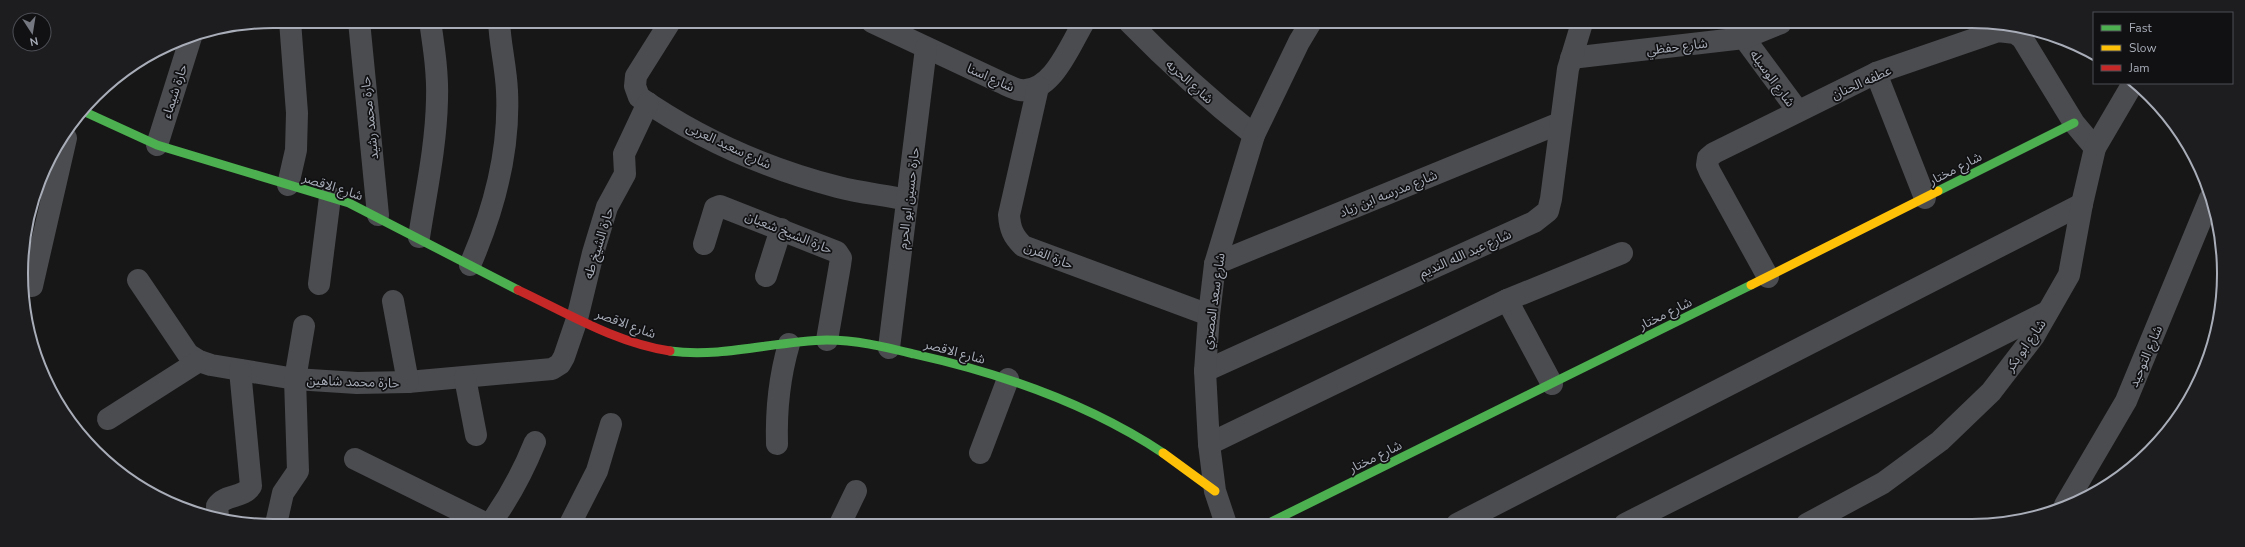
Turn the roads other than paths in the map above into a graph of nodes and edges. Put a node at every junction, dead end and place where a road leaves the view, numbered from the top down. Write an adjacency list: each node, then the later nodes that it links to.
1 (291, 28): 29 (street)
2 (360, 28): 35 (street, حارة محمد رشيد)
3 (431, 28): 37 (street)
4 (500, 28): 41 (street)
5 (666, 28): 20 (street, شارع سعيد العربى)
6 (884, 28): 15 (street, شارع اسنا)
7 (1080, 28): 18 (street)
8 (1135, 28): 25 (street, شارع الحريه)
9 (1307, 28): 25 (street, شارع سعد المصري)
10 (1580, 28): 16 (street, شارع عبد الله النديم)
11 (1748, 30): 16 (street, شارع حفظي); 21 (street, شارع الوسيله)
12 (2004, 30): 17 (street, عطفه الحنان)
13 (2009, 31): 24 (street, عطفه الحنان)
14 (189, 43): 27 (street, حارة شيماء)
15 (926, 48): 18 (street, شارع اسنا); 32 (street, حارة حسين ابو الحرم)
16 (1571, 58): 23 (street, شارع عبد الله النديم)
17 (1876, 73): 21 (street, عطفه الحنان); 31 (street)
18 (1038, 87): 50 (street, حارة الفرن)
19 (2131, 87): 28 (street, شارع ابو بكر)
20 (648, 103): 32 (street, شارع سعيد العربى); 51 (street, حارة الشيخ طه)
21 (1798, 111): 43 (street, عطفه الحنان)
22 (88, 113): 27 (street, شارع الاقصر)
23 (1560, 123): 40 (street, شارع مدرسه ابن زياد); 58 (street, شارع عبد الله النديم)
24 (2074, 123): 28 (street, عطفه الحنان); 31 (street, شارع مختار)
25 (1254, 135): 40 (street, شارع سعد المصري)
26 (64, 145): 46 (street)
27 (157, 145): 29 (street, شارع الاقصر)
28 (2096, 148): 33 (street, شارع ابو بكر)
29 (288, 185): 30 (street, شارع الاقصر)
30 (330, 197): 35 (street, شارع الاقصر); 45 (street)
31 (1925, 198): 43 (street, شارع مختار)
32 (907, 200): 55 (street, حارة حسين ابو الحرم)
33 (2082, 204): 49 (street, شارع ابو بكر); 83 (street)
34 (2207, 205): 74 (street, شارع التوحيد)
35 (378, 215): 37 (street, شارع الاقصر)
36 (781, 229): 38 (street, حارة الشيخ شعبان); 42 (street); 53 (street, حارة الشيخ شعبان)
37 (419, 237): 41 (street, شارع الاقصر)
38 (704, 244)
39 (1622, 253): 47 (street)
40 (1216, 264): 50 (street, شارع سعد المصري)
41 (470, 265): 51 (street, شارع الاقصر)
42 (766, 276)
43 (1768, 277): 63 (street, شارع مختار)
44 (138, 280): 56 (street, حارة محمد شاهين)
45 (319, 284)
46 (32, 286)
47 (1508, 300): 63 (street); 69 (street)
48 (393, 301): 62 (street)
49 (2047, 312): 84 (street); 85 (street, شارع ابو بكر)
50 (1208, 315): 58 (street, شارع سعد المصري)
51 (577, 319): 54 (street, شارع الاقصر); 59 (street, حارة محمد شاهين)
52 (304, 326): 60 (street)
53 (827, 340): 54 (street, شارع الاقصر); 55 (street, شارع الاقصر)
54 (789, 344): 68 (street)
55 (889, 348): 61 (street, شارع الاقصر)
56 (199, 361): 57 (street, حارة محمد شاهين); 64 (street)
57 (240, 370): 60 (street, حارة محمد شاهين); 75 (street)
58 (1205, 371): 69 (street, شارع سعد المصري)
59 (465, 378): 62 (street, حارة محمد شاهين); 66 (street)
60 (295, 379): 62 (street, حارة محمد شاهين); 76 (street)
61 (1008, 379): 70 (street); 73 (street, شارع الاقصر)
62 (408, 382)
63 (1552, 384): 82 (street, شارع مختار)
64 (108, 419)
65 (610, 424): 79 (street)
66 (476, 435)
67 (534, 442): 78 (street)
68 (777, 444)
69 (1209, 444): 73 (street, شارع سعد المصري)
70 (980, 453)
71 (355, 459): 77 (street)
72 (856, 491): 80 (street)
73 (1215, 491): 81 (street, شارع سعد المصري)
74 (2070, 498)
75 (218, 512)
76 (277, 519)
77 (476, 519)
78 (494, 519)
79 (573, 519)
80 (842, 519)
81 (1224, 519)
82 (1277, 519)
83 (1467, 519)
84 (1634, 519)
85 (1823, 519)

